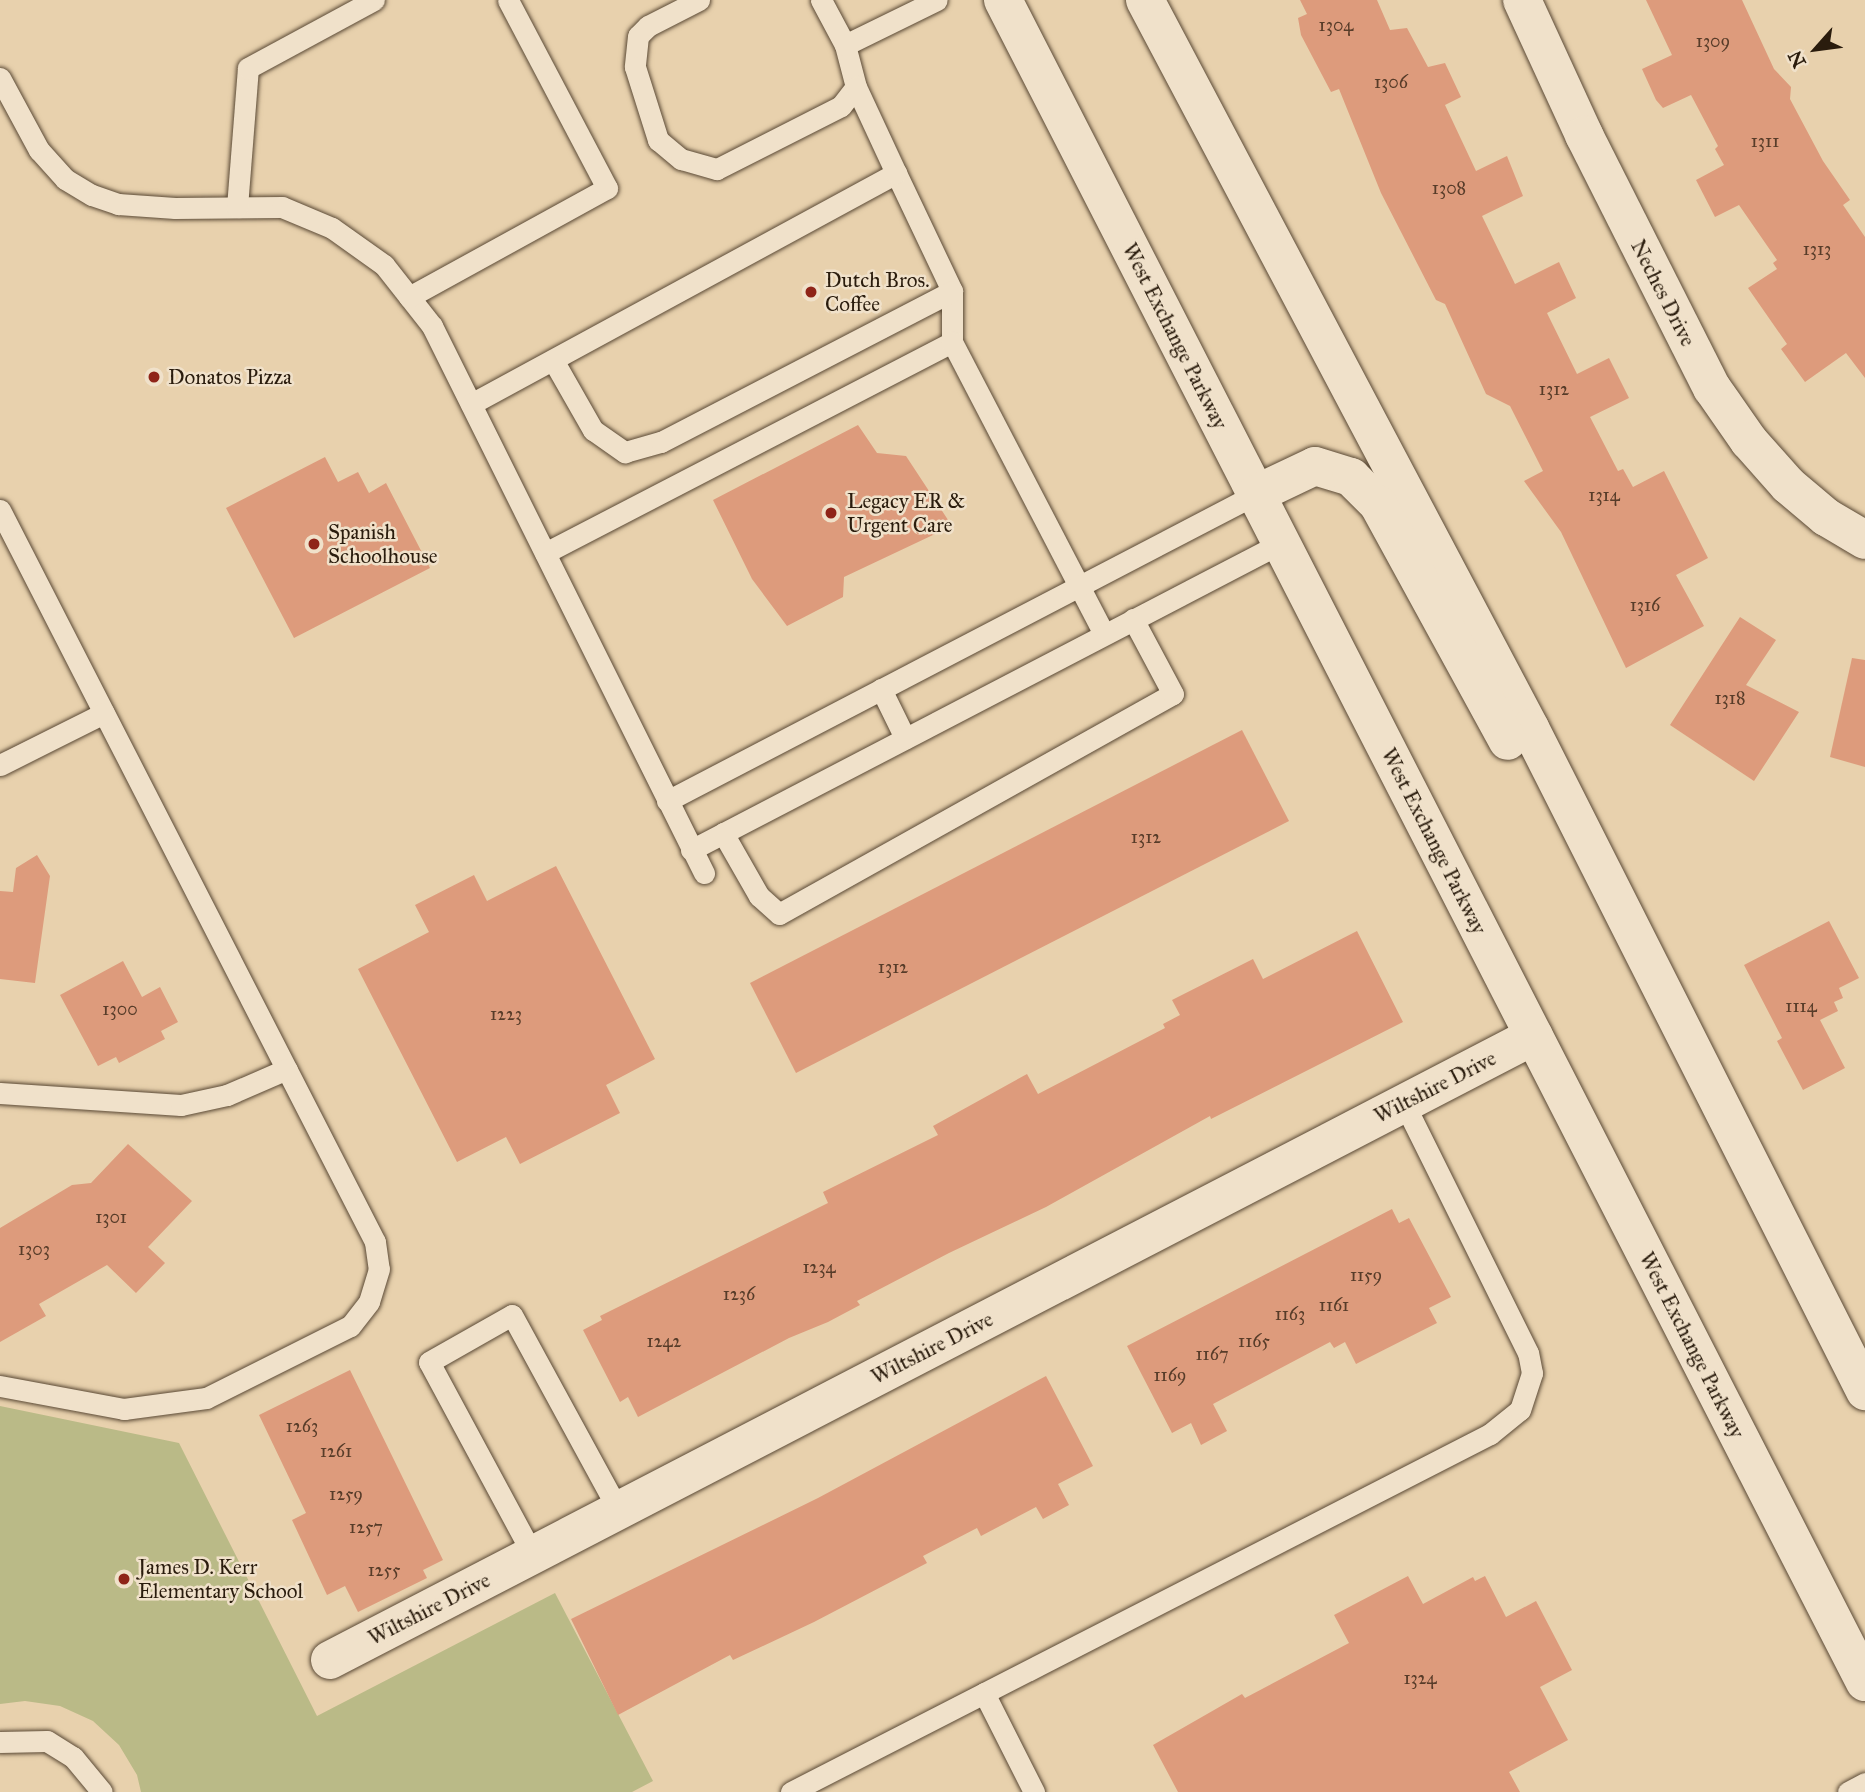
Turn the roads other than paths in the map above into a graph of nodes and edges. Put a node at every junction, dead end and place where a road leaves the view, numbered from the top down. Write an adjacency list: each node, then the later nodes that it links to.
1 (374, 0): 13 (lane)
2 (508, 0): 15 (lane)
3 (699, 0): 11 (lane)
4 (821, 0): 9 (lane)
5 (937, 0): 9 (lane)
6 (1003, 0): 19 (main road, West Exchange Parkway)
7 (1145, 0): 32 (main road)
8 (1522, 0): 21 (main road, Neches Drive)
9 (845, 45): 11 (lane)
10 (0, 78): 13 (lane)
11 (856, 87): 12 (lane)
12 (896, 173): 14 (lane); 17 (lane)
13 (237, 207): 15 (lane)
14 (952, 291): 16 (lane); 17 (lane)
15 (409, 297): 18 (lane)
16 (952, 342): 23 (lane); 24 (lane)
17 (553, 360): 18 (lane)
18 (471, 404): 23 (lane)
19 (1256, 494): 22 (main road, West Exchange Parkway); 24 (lane); 32 (main road)
20 (0, 510): 28 (lane)
21 (1865, 540)
22 (1281, 543): 25 (lane); 36 (main road, West Exchange Parkway)
23 (544, 553): 31 (lane)
24 (1080, 586): 26 (lane); 27 (lane)
25 (1133, 619): 26 (lane); 33 (lane)
26 (1104, 634): 29 (lane)
27 (881, 690): 29 (lane); 31 (lane)
28 (104, 713): 30 (lane); 37 (lane)
29 (905, 738): 33 (lane)
30 (0, 765)
31 (667, 801): 34 (lane)
32 (1575, 816): 41 (main road)
33 (723, 833): 34 (lane)
34 (691, 850): 35 (lane)
35 (704, 873)
36 (1534, 1036): 39 (main road, Wiltshire Drive); 45 (main road, West Exchange Parkway)
37 (287, 1069): 38 (lane); 40 (lane)
38 (0, 1093)
39 (1404, 1103): 42 (main road, Wiltshire Drive); 46 (lane)
40 (0, 1386)
41 (1865, 1391)
42 (619, 1511): 43 (main road, Wiltshire Drive); 43 (lane)
43 (533, 1555): 44 (main road, Wiltshire Drive)
44 (330, 1660)
45 (1865, 1682)
46 (984, 1693): 50 (lane); 51 (lane)
47 (0, 1742): 49 (lane)
48 (1865, 1783): 52 (lane)
49 (102, 1792)
50 (791, 1792)
51 (1034, 1792)
52 (1848, 1792)

